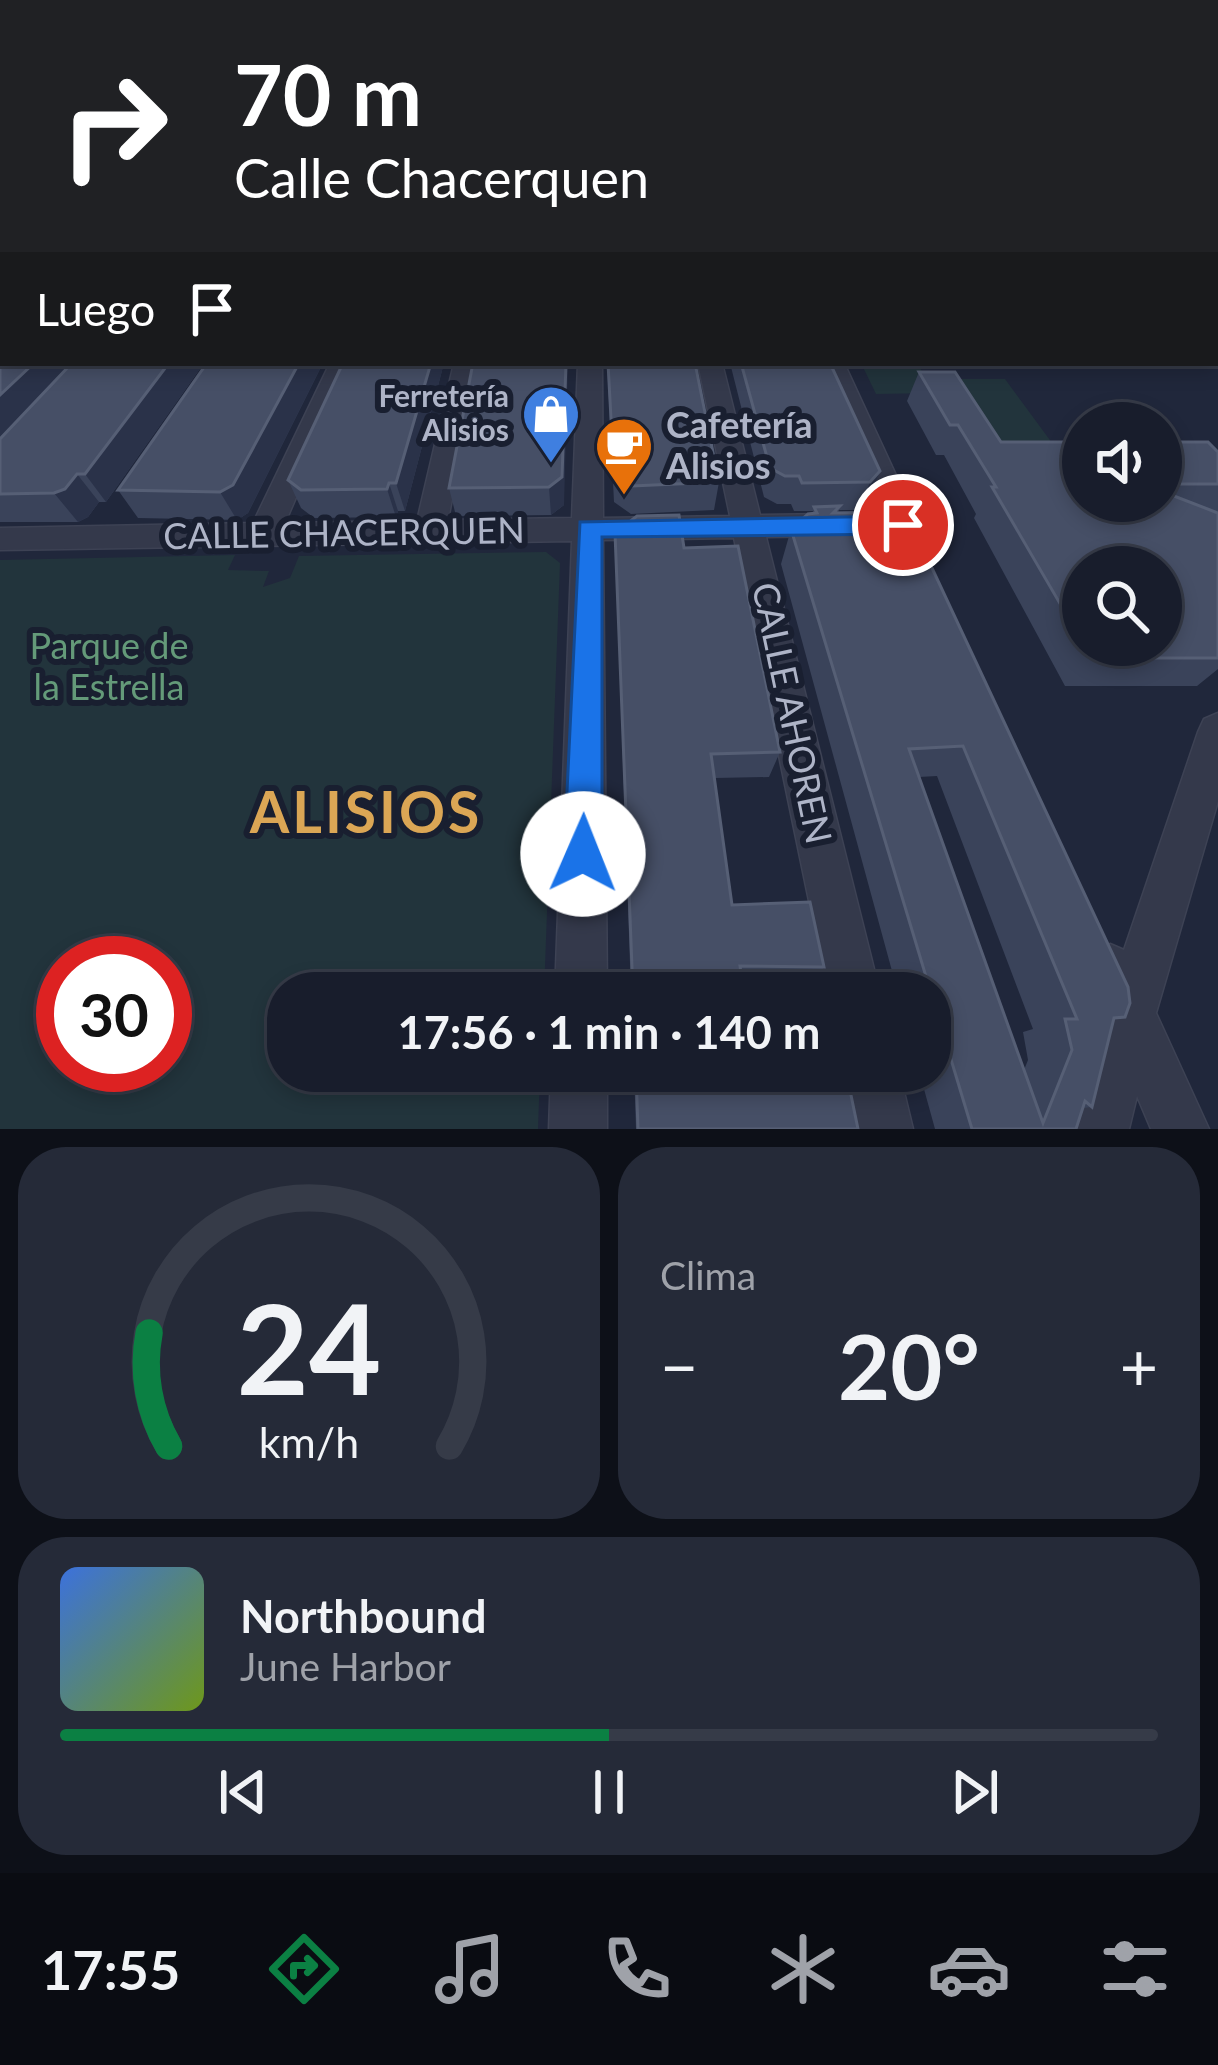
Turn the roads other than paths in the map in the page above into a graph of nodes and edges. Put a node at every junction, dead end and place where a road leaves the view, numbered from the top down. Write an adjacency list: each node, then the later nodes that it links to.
1 (341, 366): 10 (street)
2 (465, 366): 9 (street)
3 (590, 366): 8 (street)
4 (711, 366): 7 (street, CALLE AHOREN)
5 (833, 366): 6 (street)
6 (903, 525): 7 (street, CALLE CHACERQUEN); 12 (street)
7 (750, 526): 8 (street, CALLE CHACERQUEN); 16 (street, CALLE AHOREN)
8 (589, 528): 9 (street, CALLE CHACERQUEN); 15 (street)
9 (430, 531): 10 (street, CALLE CHACERQUEN)
10 (264, 534): 11 (street, CALLE CHACERQUEN)
11 (0, 539)
12 (933, 588)
13 (1218, 732): 17 (street)
14 (1090, 927): 17 (street)
15 (580, 972)
16 (849, 972)
17 (1130, 1012): 22 (street); 23 (street)
18 (579, 1092): 20 (street)
19 (876, 1092): 21 (street)
20 (578, 1129)
21 (884, 1129)
22 (1100, 1129)
23 (1180, 1129)

